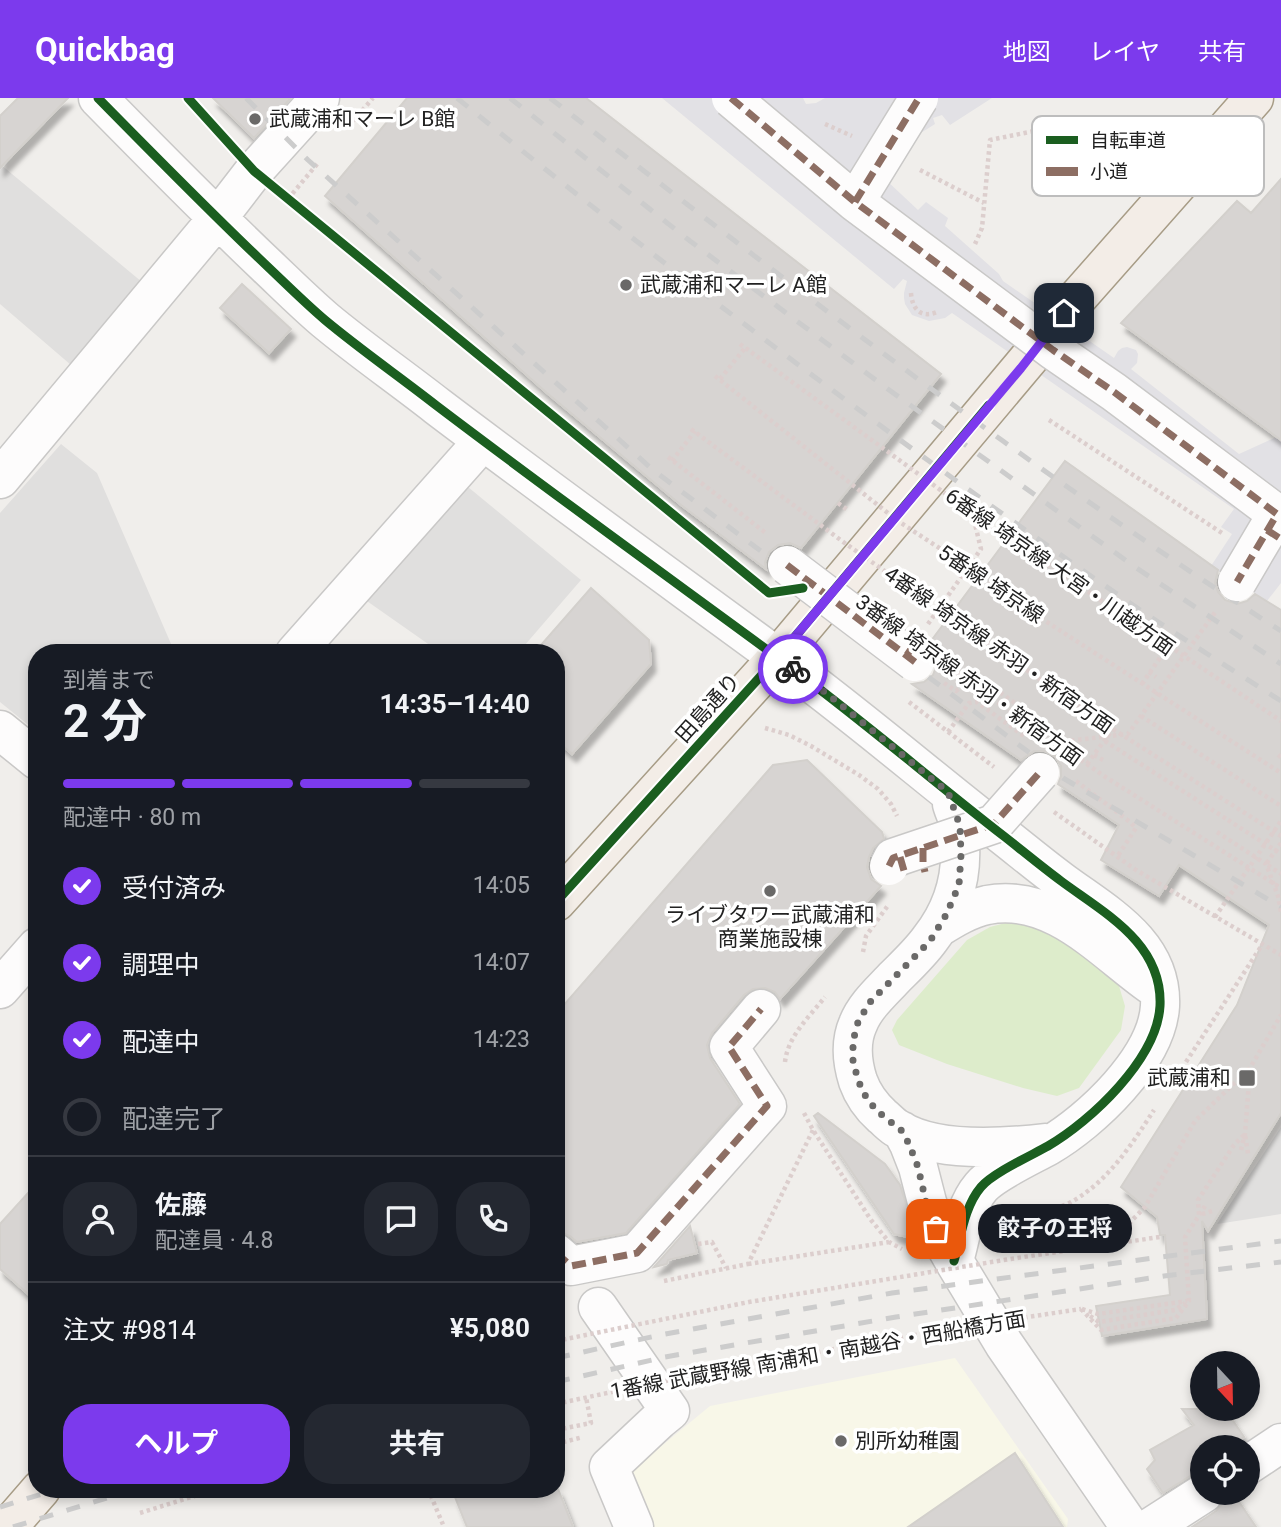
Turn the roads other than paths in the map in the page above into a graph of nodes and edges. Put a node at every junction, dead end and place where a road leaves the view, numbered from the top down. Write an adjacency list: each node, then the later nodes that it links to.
1 (98, 98): 9 (street)
2 (320, 98): 9 (street)
3 (732, 98): 8 (street, bridge)
4 (919, 98): 8 (street, bridge)
5 (1254, 98): 6 (main road, 田島通り)
6 (1238, 116)
7 (1167, 196): 10 (main road, 田島通り)
8 (855, 202): 13 (street, bridge)
9 (217, 219): 11 (street); 12 (street)
10 (1036, 350): 13 (street); 18 (main road, 田島通り)
11 (483, 441): 16 (street); 18 (street)
12 (0, 479)
13 (1276, 534): 15 (street, bridge)
14 (771, 561): 17 (street, bridge)
15 (1237, 582)
16 (303, 644)
17 (921, 654)
18 (778, 657): 22 (street); 24 (main road, 田島通り)
19 (0, 730): 21 (street)
20 (1041, 751): 23 (street, bridge)
21 (28, 753)
22 (948, 792): 25 (street); 28 (street)
23 (901, 862)
24 (565, 892)
25 (938, 928): 28 (street); 30 (street)
26 (28, 957): 27 (street)
27 (0, 989)
28 (1160, 994): 31 (street)
29 (761, 1009): 32 (street)
30 (902, 1131): 31 (street); 33 (street)
31 (1054, 1142): 33 (street)
32 (565, 1261)
33 (954, 1261): 41 (street)
34 (598, 1307): 40 (street)
35 (1281, 1443): 36 (street)
36 (1260, 1457)
37 (33, 1498): 39 (main road)
38 (1190, 1502): 42 (street)
39 (8, 1527)
40 (634, 1527)
41 (1130, 1527)
42 (1151, 1527)

